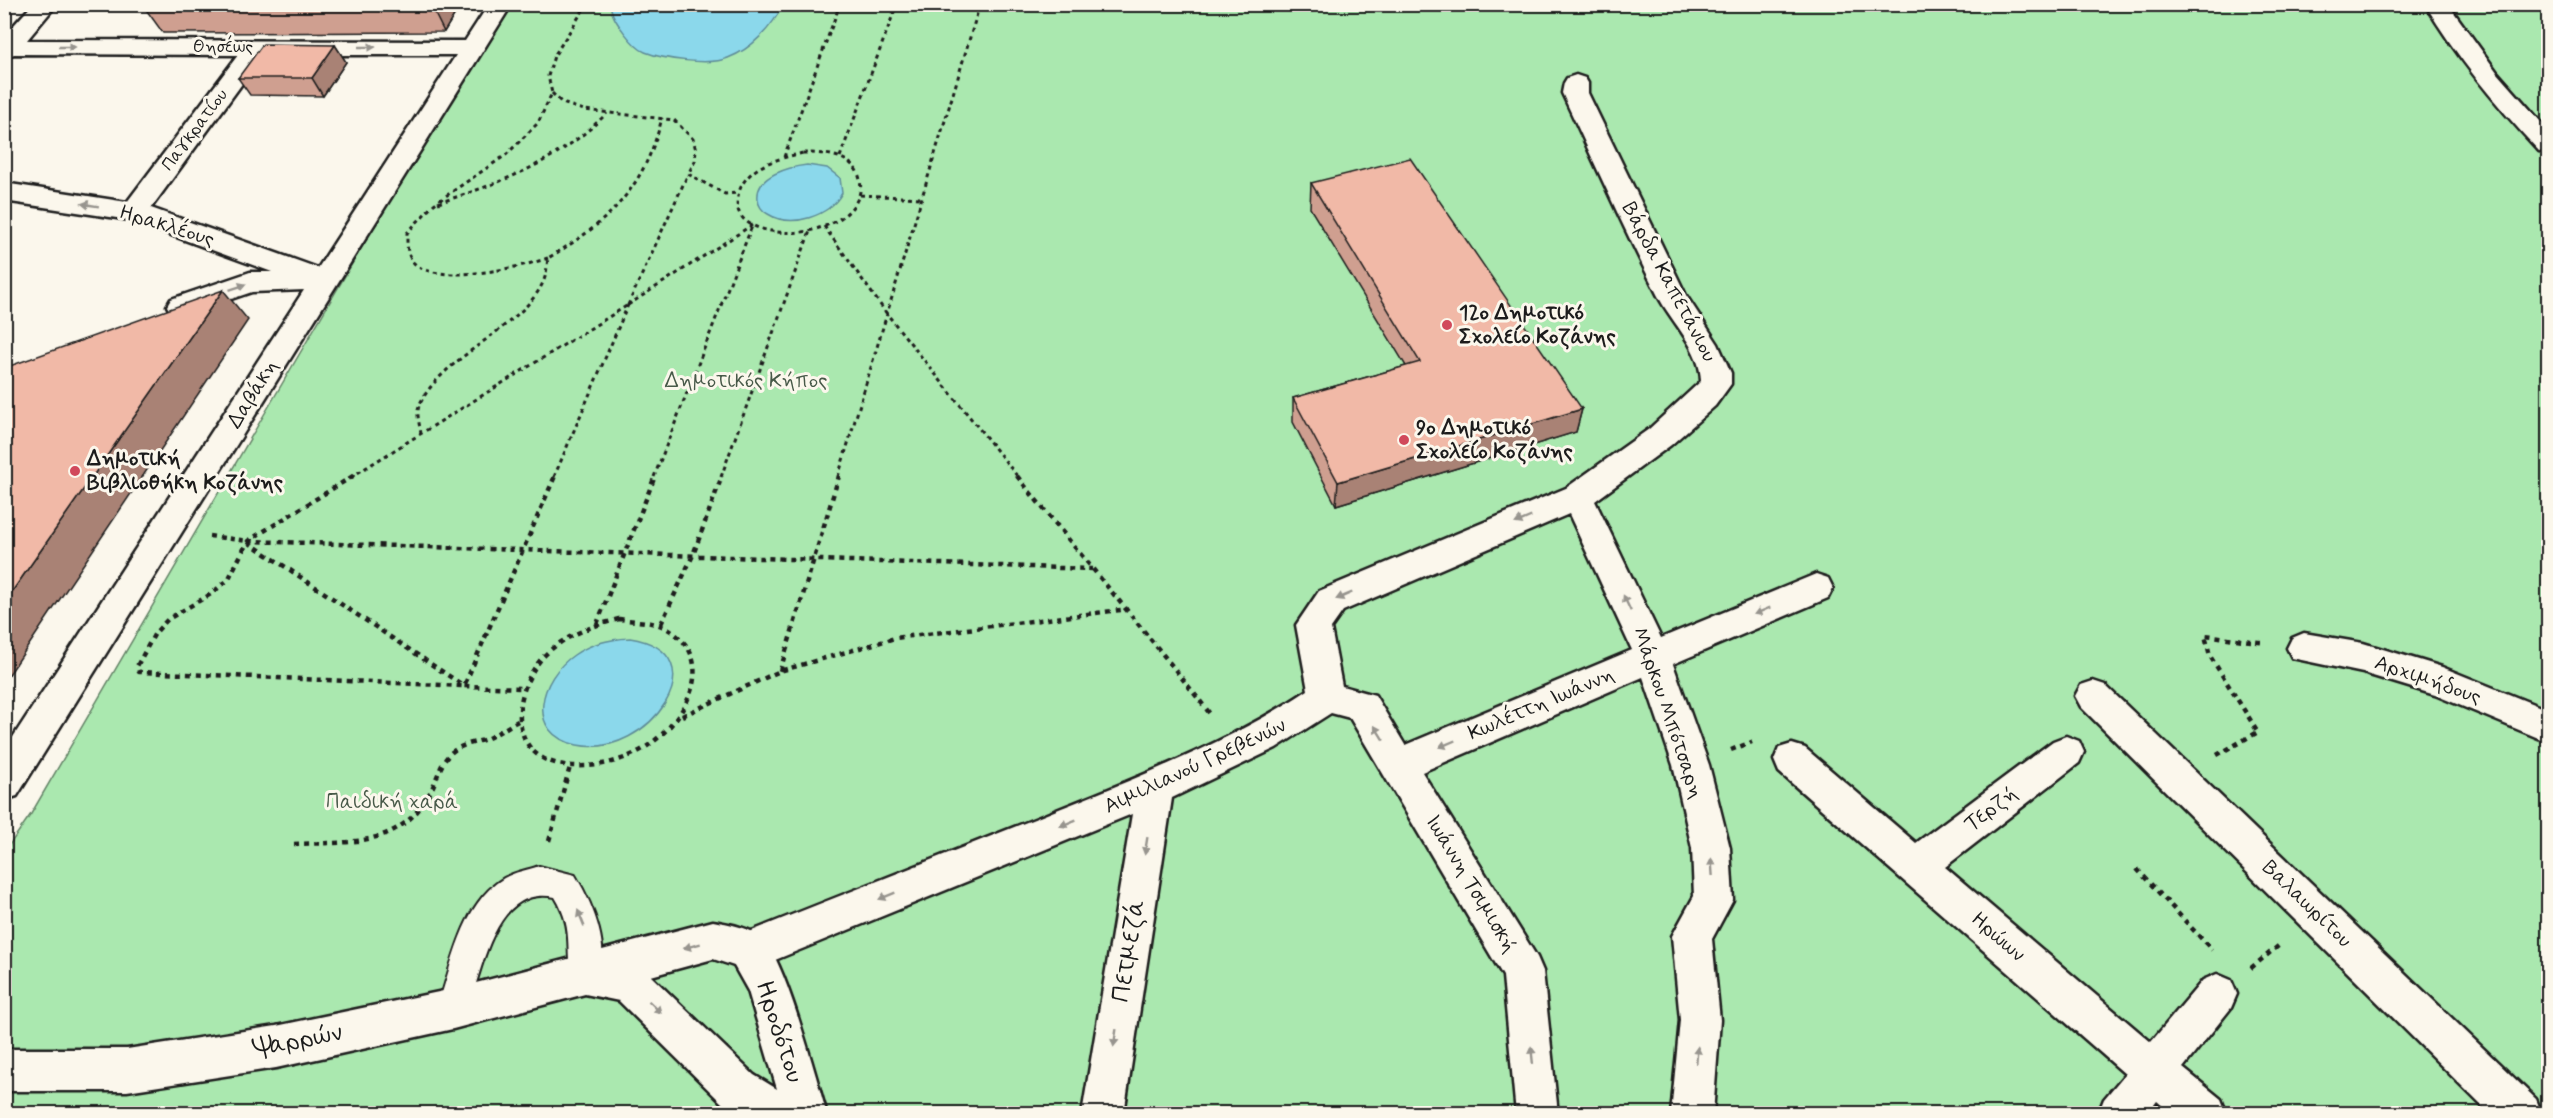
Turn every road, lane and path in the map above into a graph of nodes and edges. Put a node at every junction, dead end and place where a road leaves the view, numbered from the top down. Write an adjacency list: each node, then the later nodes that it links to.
1 (46, 4): 10 (street)
2 (501, 4): 9 (street, Δαβάκη)
3 (587, 4): 12 (path)
4 (840, 4): 16 (path)
5 (897, 4): 17 (path)
6 (980, 4): 22 (path)
7 (2436, 4): 15 (street)
8 (256, 47): 9 (street, Θησέως, one-way to 9); 10 (street, Θησέως, one-way to 8); 24 (street, Παγκρατίου)
9 (474, 48): 29 (street, Δαβάκη)
10 (6, 49)
11 (1576, 83): 34 (street, Βάρδα Καπετάνιου)
12 (552, 93): 13 (path); 23 (path)
13 (607, 113): 14 (path); 23 (path)
14 (662, 118): 18 (path); 28 (path)
15 (2548, 145)
16 (784, 157): 17 (path); 20 (path)
17 (840, 157): 21 (path)
18 (688, 174): 20 (path); 30 (path)
19 (4, 192): 24 (street, Ηρακλέους, one-way to 19)
20 (738, 194): 25 (path)
21 (860, 195): 22 (path); 26 (path)
22 (922, 198): 32 (path)
23 (434, 204): 28 (path)
24 (134, 212): 29 (street, Ηρακλέους)
25 (752, 225): 27 (path); 30 (path); 38 (path)
26 (824, 226): 27 (path); 32 (path)
27 (810, 231): 39 (path)
28 (548, 258): 33 (path)
29 (326, 280): 31 (street, one-way to 29); 61 (street, Δαβάκη)
30 (628, 306): 33 (path); 37 (path)
31 (161, 314)
32 (887, 314): 40 (path); 41 (path)
33 (421, 434): 36 (path)
34 (1577, 497): 47 (street, Μάρκου Μπότσαρη, one-way to 34); 52 (street, one-way to 52)
35 (224, 537): 36 (path)
36 (248, 541): 37 (path); 49 (path); 49 (path)
37 (523, 551): 38 (path); 49 (path)
38 (624, 554): 39 (path); 44 (path)
39 (693, 555): 40 (path); 45 (path)
40 (814, 561): 41 (path); 48 (path)
41 (1092, 570): 43 (path)
42 (1816, 588): 47 (street, Κωλέττη Ιωάννη, one-way to 47)
43 (1128, 609): 48 (path); 56 (path)
44 (597, 624): 45 (path); 50 (path)
45 (661, 624): 53 (path)
46 (2304, 648): 55 (street, Αρχιμήδους); 63 (path)
47 (1653, 657): 59 (street, Κωλέττη Ιωάννη, one-way to 59); 60 (street, Μάρκου Μπότσαρη)
48 (780, 671): 53 (path)
49 (464, 686): 50 (path)
50 (522, 688): 54 (path)
51 (2092, 696): 63 (street, Βαλαωρίτου)
52 (1327, 697): 56 (street, Αιμιλιανού Γρεβενών); 59 (street, Ιωάννη Τσιμισκή, one-way to 52)
53 (681, 716): 54 (path)
54 (518, 721): 64 (path)
55 (2548, 726)
56 (1240, 750): 62 (street, Αιμιλιανού Γρεβενών)
57 (2066, 752): 65 (street, Τερζή)
58 (1792, 760): 60 (path); 65 (street, Ηρώων)
59 (1398, 765): 77 (street, Ιωάννη Τσιμισκή, one-way to 59)
60 (1691, 765): 78 (street, Μάρκου Μπότσαρη, one-way to 60)
61 (4, 784)
62 (1155, 788): 68 (street, Αιμιλιανού Γρεβενών, one-way to 68); 76 (street, Πετμεζά, one-way to 76)
63 (2200, 801): 67 (street, Βαλαωρίτου)
64 (294, 844)
65 (1916, 866): 73 (street, Ηρώων)
66 (2137, 869): 70 (path)
67 (2318, 914): 70 (path); 81 (street, Βαλαωρίτου)
68 (748, 952): 69 (street, Ψαρρών, one-way to 69); 75 (street, Ηροδότου)
69 (586, 975): 71 (street, Ψαρρών); 71 (lane, one-way to 71); 74 (street, Ψαρρών, one-way to 74)
70 (2228, 986): 73 (street)
71 (453, 1009): 72 (street, Ψαρρών)
72 (4, 1070)
73 (2153, 1071): 79 (street); 80 (street, Ηρώων)
74 (779, 1113)
75 (806, 1113)
76 (1103, 1113)
77 (1537, 1113)
78 (1692, 1113)
79 (2119, 1113)
80 (2206, 1113)
81 (2522, 1113)

